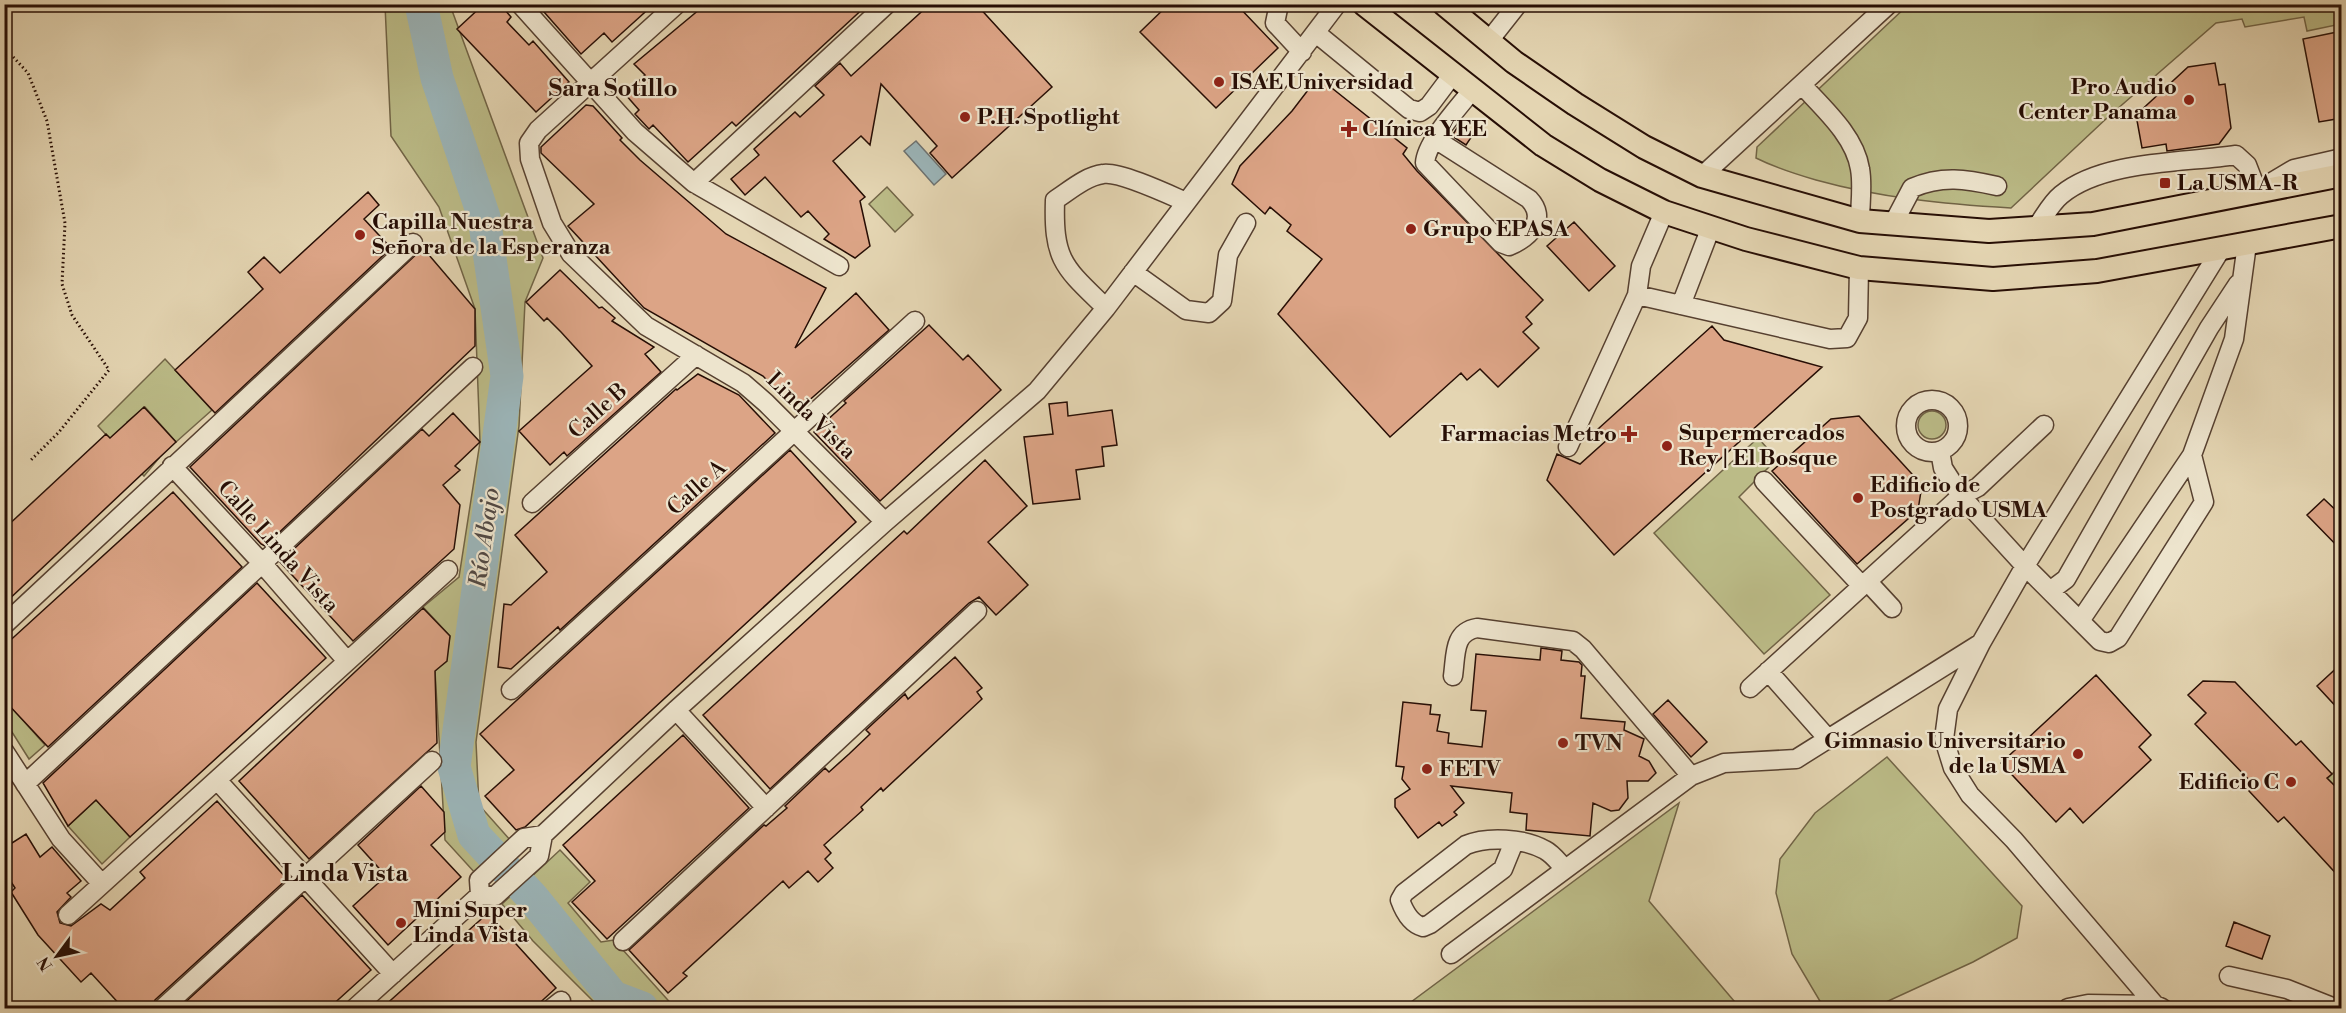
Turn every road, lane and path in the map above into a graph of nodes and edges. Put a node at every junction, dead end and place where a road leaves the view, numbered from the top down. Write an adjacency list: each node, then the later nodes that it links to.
1 (520, 4): 15 (street)
2 (677, 4): 15 (street)
3 (887, 4): 22 (street)
4 (1280, 4): 13 (street)
5 (1337, 4): 10 (street)
6 (1364, 4): 14 (main road)
7 (1444, 4): 11 (main road)
8 (1889, 4): 16 (street)
9 (1514, 6): 11 (street)
10 (1316, 33): 13 (street); 14 (street)
11 (1488, 42): 21 (main road)
12 (4, 47): 51 (path)
13 (1302, 52): 25 (street)
14 (1454, 74): 17 (main road)
15 (590, 83): 22 (street); 44 (street, Linda Vista)
16 (1802, 85): 21 (street); 27 (street)
17 (1473, 89): 18 (street); 26 (main road)
18 (1435, 140): 18 (street)
19 (2342, 158): 24 (street)
20 (2342, 175): 24 (main road)
21 (1702, 176): 27 (main road)
22 (694, 183): 36 (street)
23 (1997, 186): 29 (street)
24 (2257, 191): 32 (main road); 32 (street)
25 (1186, 202): 38 (street); 42 (street)
26 (1664, 212): 31 (main road); 40 (street)
27 (1860, 221): 29 (main road)
28 (1246, 223): 38 (street)
29 (1893, 224): 32 (main road)
30 (2342, 226): 34 (main road)
31 (1711, 227): 37 (main road); 41 (street)
32 (2036, 228)
33 (413, 243): 52 (street)
34 (2247, 244): 35 (main road); 39 (street)
35 (2221, 249): 37 (main road); 58 (street)
36 (839, 266)
37 (1859, 268): 41 (street)
38 (1133, 272): 42 (street)
39 (2242, 279): 50 (street); 61 (street)
40 (1637, 295): 41 (street); 48 (street)
41 (1681, 305)
42 (1106, 308): 56 (street)
43 (915, 321): 47 (street, Calle A)
44 (696, 355): 47 (street, Linda Vista); 55 (street, Calle B)
45 (473, 367): 57 (street)
46 (2044, 425): 54 (street)
47 (794, 432): 56 (street, Linda Vista); 71 (street, Calle A)
48 (1568, 447)
49 (1940, 451): 54 (street)
50 (2192, 455): 64 (street); 64 (street)
51 (31, 460)
52 (172, 466): 57 (street, Calle Linda Vista); 65 (street)
53 (1764, 481): 60 (street)
54 (1961, 496): 58 (street); 60 (street)
55 (532, 503)
56 (885, 522): 72 (street)
57 (261, 562): 67 (street, Calle Linda Vista); 78 (street)
58 (2025, 566): 61 (street); 66 (street)
59 (447, 570): 67 (street)
60 (1865, 584): 62 (street); 68 (street)
61 (2050, 591): 64 (street)
62 (1892, 608)
63 (977, 611): 79 (street)
64 (2080, 621)
65 (4, 625)
66 (1981, 643): 73 (street); 91 (street)
67 (347, 661): 77 (street)
68 (1768, 672): 70 (street); 73 (street)
69 (1453, 676): 76 (street)
70 (1750, 688)
71 (511, 690)
72 (676, 710): 79 (street); 80 (street)
73 (1829, 740): 76 (street)
74 (4, 751): 78 (street)
75 (432, 761): 83 (street)
76 (1691, 776): 82 (street)
77 (217, 780): 83 (street); 84 (street)
78 (25, 784): 84 (street)
79 (766, 808): 87 (street)
80 (543, 835): 85 (street); 85 (street)
81 (1515, 842): 81 (street); 82 (street)
82 (1565, 869): 88 (street)
83 (306, 877): 89 (street); 92 (street)
84 (102, 884): 86 (street)
85 (485, 890): 89 (street)
86 (68, 915)
87 (623, 941)
88 (1451, 954)
89 (393, 974): 93 (street)
90 (2229, 976): 95 (street)
91 (2158, 1007): 94 (street)
92 (163, 1008)
93 (355, 1008)
94 (2068, 1008)
95 (2335, 1008)

